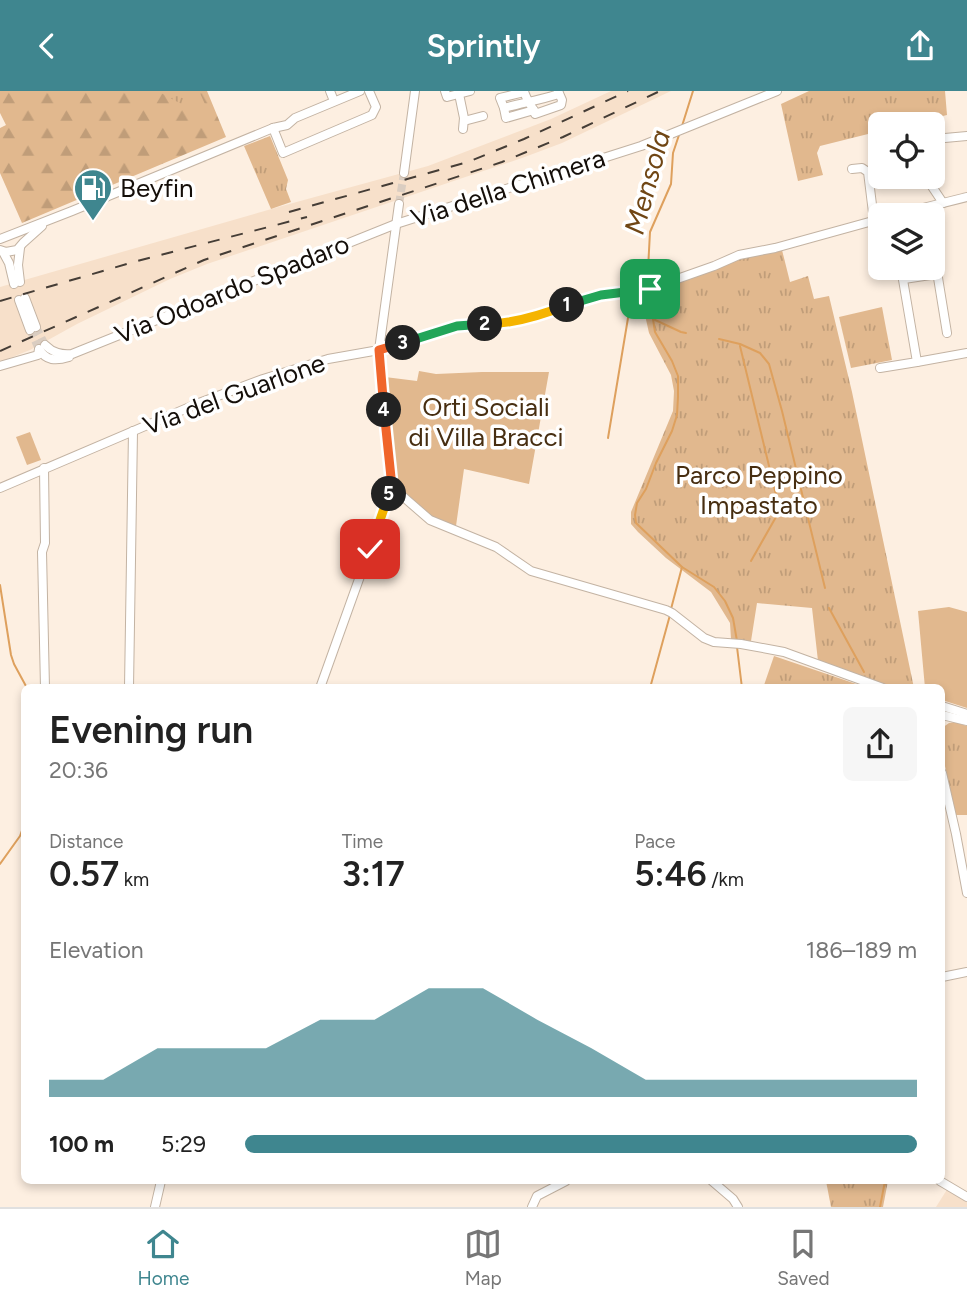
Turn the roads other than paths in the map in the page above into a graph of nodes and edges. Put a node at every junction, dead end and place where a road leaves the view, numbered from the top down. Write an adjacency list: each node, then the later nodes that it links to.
1 (330, 91): 12 (street)
2 (360, 91): 12 (street)
3 (369, 91): 15 (street)
4 (424, 91): 9 (street)
5 (445, 91): 11 (street)
6 (470, 91): 11 (street)
7 (524, 91): 13 (street); 13 (street)
8 (777, 91): 27 (street, Via della Chimera)
9 (415, 92): 19 (street)
10 (559, 92): 13 (street)
11 (459, 94): 14 (street)
12 (334, 101): 15 (street)
13 (531, 106)
14 (483, 116)
15 (273, 128): 25 (street)
16 (967, 137): 17 (street)
17 (945, 138)
18 (852, 169): 22 (street)
19 (404, 173)
20 (934, 189): 23 (street)
21 (967, 197): 23 (street)
22 (874, 203)
23 (943, 203)
24 (399, 204): 27 (street)
25 (47, 221): 28 (street); 30 (street)
26 (868, 222): 37 (street, Via del Guarlone)
27 (396, 224): 37 (street); 39 (street, Via Odoardo Spadaro)
28 (16, 234): 29 (street); 30 (street)
29 (0, 239)
30 (21, 246): 31 (street); 31 (street)
31 (1, 251)
32 (904, 280): 41 (street)
33 (938, 280): 36 (street)
34 (22, 299): 35 (street)
35 (33, 329)
36 (947, 333)
37 (379, 350): 44 (street, Via del Guarlone); 46 (street)
38 (967, 353): 41 (street)
39 (52, 356): 40 (street); 40 (street)
40 (10, 362): 42 (street)
41 (918, 362): 43 (street)
42 (0, 366)
43 (880, 368)
44 (133, 431): 45 (street, Via del Guarlone); 49 (street)
45 (44, 468): 47 (street, Via del Guarlone); 48 (street)
46 (392, 487): 50 (street); 51 (street)
47 (0, 488)
48 (46, 684)
49 (129, 684)
50 (321, 684)
51 (872, 684)
52 (945, 707): 53 (street)
53 (967, 714)
54 (945, 716): 55 (street)
55 (967, 721)
56 (945, 786): 57 (street)
57 (967, 893)
58 (967, 972): 59 (street)
59 (945, 976)
60 (160, 1184): 65 (street)
61 (559, 1184): 66 (street)
62 (716, 1184): 67 (street)
63 (945, 1184): 64 (street)
64 (967, 1197)
65 (156, 1207)
66 (532, 1207)
67 (738, 1207)

